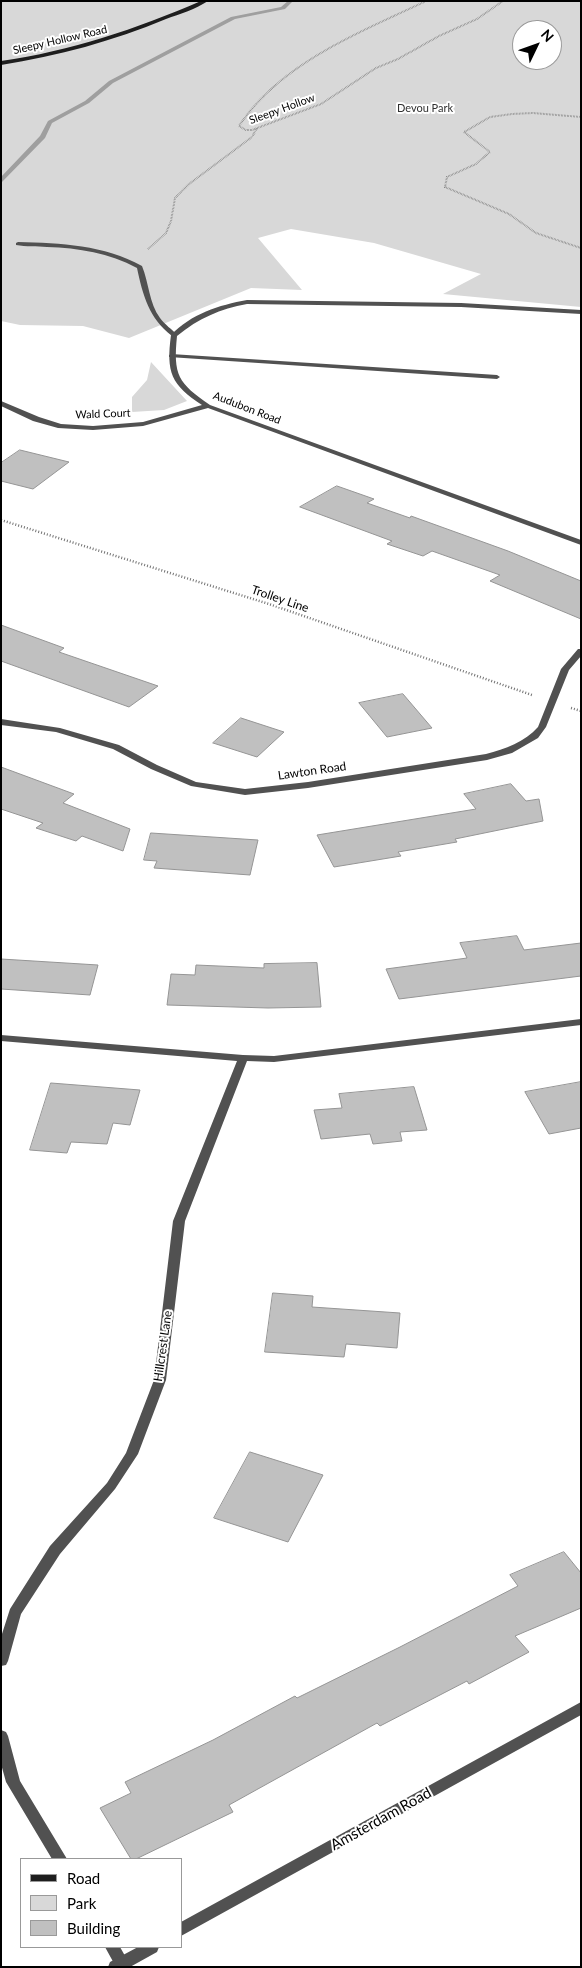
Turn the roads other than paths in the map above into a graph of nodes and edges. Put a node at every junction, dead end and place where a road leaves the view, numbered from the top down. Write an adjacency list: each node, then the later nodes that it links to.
1 (206, 1): 2 (main road, Sleepy Hollow Road)
2 (1, 63)
3 (18, 244): 5 (street)
4 (581, 312): 5 (street)
5 (174, 335): 6 (street, Audubon Road)
6 (171, 356): 7 (street); 9 (street, Audubon Road)
7 (497, 377)
8 (1, 403): 9 (street, Wald Court)
9 (208, 406): 10 (street, Audubon Road)
10 (581, 542)
11 (581, 651): 12 (street, Lawton Road)
12 (1, 722)
13 (581, 1022): 15 (street)
14 (1, 1038): 15 (street)
15 (244, 1058): 16 (street, Hillcrest Lane)
16 (1, 1661)
17 (581, 1708): 20 (street, Amsterdam Road)
18 (1, 1736): 19 (street)
19 (59, 1858)
20 (182, 1929)
21 (112, 1948): 23 (street)
22 (150, 1948): 23 (street)
23 (119, 1965)

